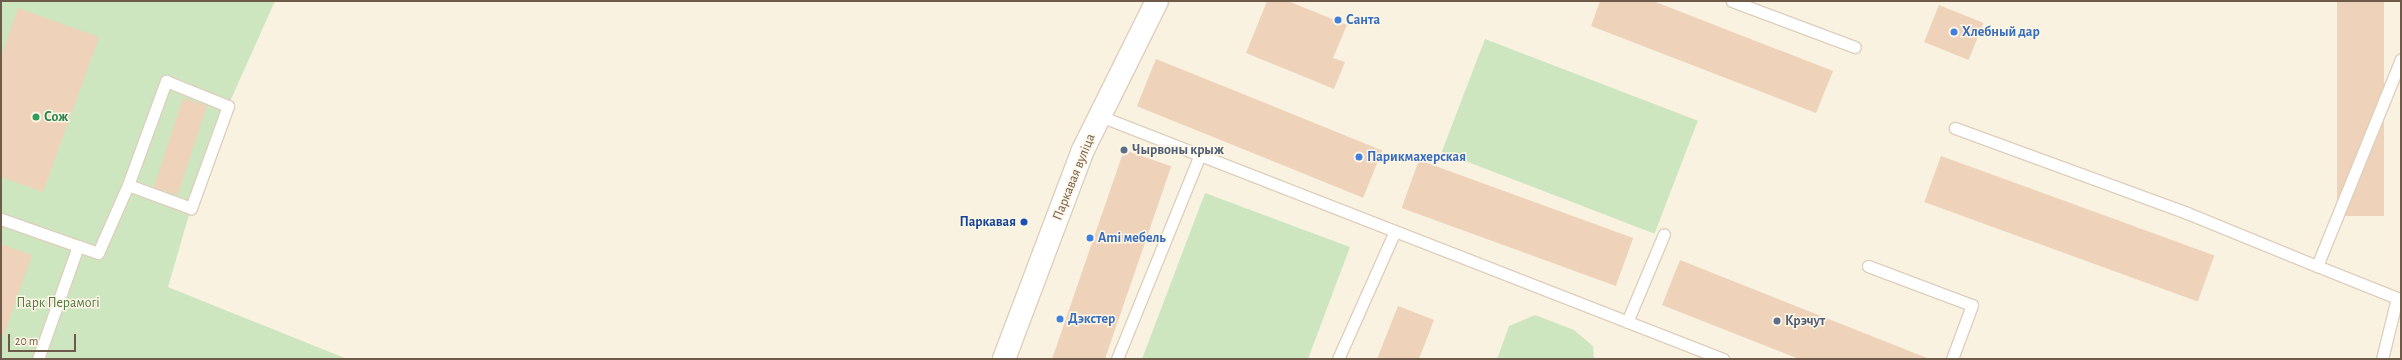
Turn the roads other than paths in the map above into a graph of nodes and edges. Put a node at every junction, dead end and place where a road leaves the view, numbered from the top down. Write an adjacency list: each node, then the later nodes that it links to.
1 (1157, 1): 5 (street, Паркавая вуліца)
2 (1732, 1): 3 (lane)
3 (1855, 47)
4 (2401, 59): 14 (lane)
5 (1100, 116): 7 (lane); 17 (street, Паркавая вуліца)
6 (1955, 128): 14 (lane)
7 (1200, 155): 10 (lane); 18 (lane)
8 (128, 185): 8 (lane); 12 (lane)
9 (1, 219): 12 (lane)
10 (1395, 231): 15 (lane); 19 (lane)
11 (1664, 234): 15 (lane)
12 (78, 246): 16 (lane)
13 (1868, 266): 21 (lane)
14 (2317, 266): 22 (lane)
15 (1627, 322): 20 (lane)
16 (38, 359)
17 (1004, 359)
18 (1117, 359)
19 (1338, 359)
20 (1723, 359)
21 (1952, 359)
22 (2382, 359)

